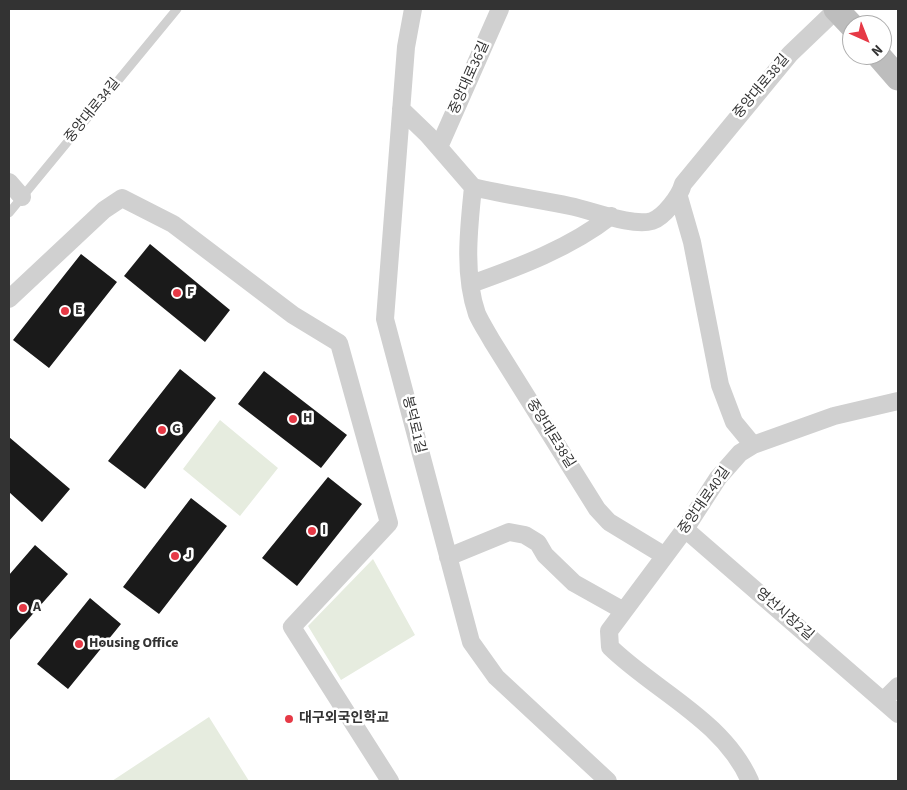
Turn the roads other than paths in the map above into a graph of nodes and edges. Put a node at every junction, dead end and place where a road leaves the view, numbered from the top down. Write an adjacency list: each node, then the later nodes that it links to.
1 (177, 9): 11 (lane, 중앙대로34길)
2 (413, 9): 7 (street, 봉덕로1길)
3 (500, 9): 8 (street, 중앙대로36길)
4 (836, 9): 12 (street, 중앙대로38길)
5 (887, 65): 6 (main road)
6 (898, 78)
7 (401, 109): 8 (street); 21 (street, 봉덕로1길)
8 (439, 147): 10 (street)
9 (9, 182): 11 (street)
10 (473, 187): 14 (street, 중앙대로38길); 15 (street, 중앙대로38길)
11 (22, 197): 13 (lane, 중앙대로34길)
12 (679, 197): 14 (street, 중앙대로38길); 18 (street)
13 (9, 213)
14 (611, 216): 15 (street)
15 (471, 284): 20 (street, 중앙대로38길)
16 (9, 299): 26 (street)
17 (898, 401): 18 (street, 중앙대로40길)
18 (753, 445): 19 (street, 중앙대로40길)
19 (685, 529): 20 (street, 중앙대로40길); 24 (street, 영선시장2길)
20 (665, 556): 22 (street, 중앙대로40길)
21 (448, 557): 22 (street); 27 (street, 봉덕로1길)
22 (624, 611): 28 (street, 중앙대로40길)
23 (898, 686): 24 (street)
24 (883, 701): 25 (street, 영선시장2길)
25 (898, 714)
26 (390, 781)
27 (608, 781)
28 (750, 781)

